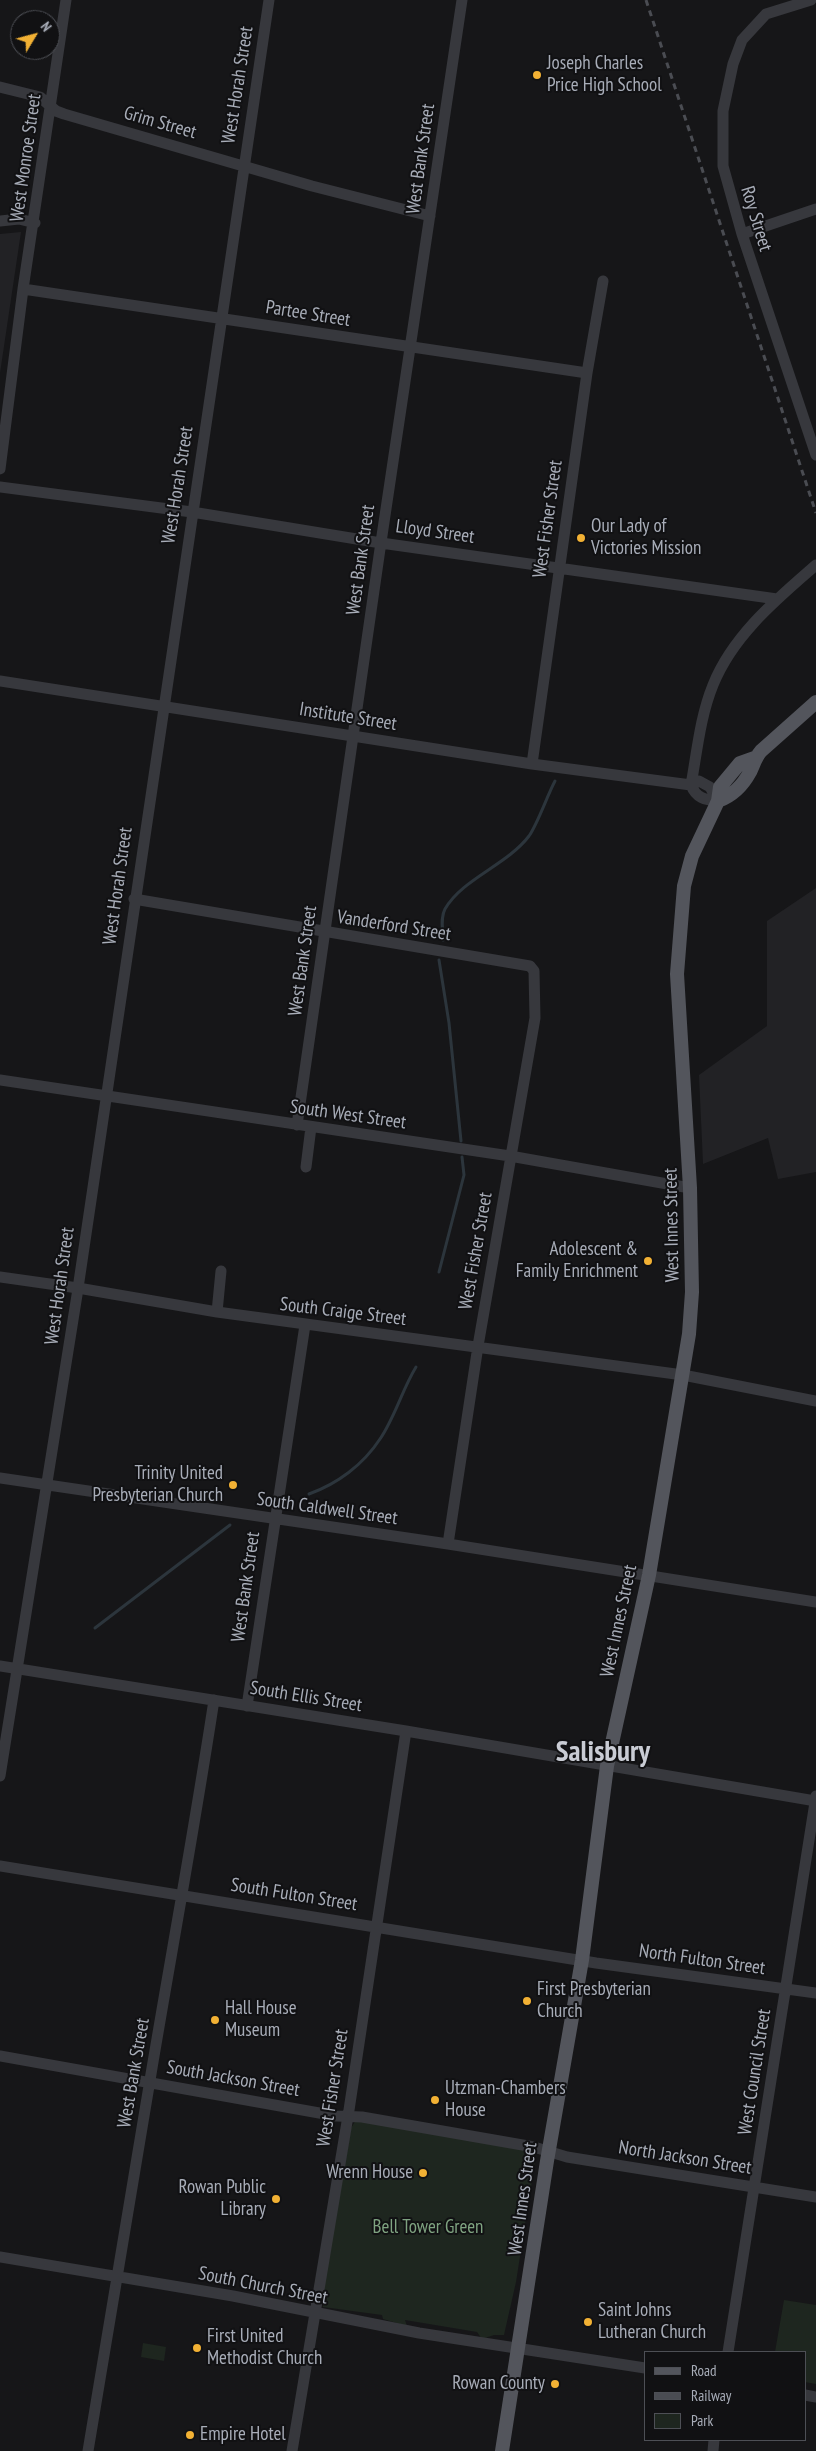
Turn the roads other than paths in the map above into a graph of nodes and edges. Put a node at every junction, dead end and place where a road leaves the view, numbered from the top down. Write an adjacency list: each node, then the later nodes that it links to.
1 (66, 0): 7 (street, West Monroe Street)
2 (269, 0): 8 (street, West Horah Street)
3 (462, 0): 10 (street, West Bank Street)
4 (811, 0): 5 (street, Roy Street)
5 (785, 4): 13 (street, Roy Street)
6 (0, 87): 7 (street, Grim Street)
7 (50, 106): 8 (street, Grim Street); 12 (street, West Monroe Street)
8 (244, 166): 10 (street, Grim Street); 16 (street, West Horah Street)
9 (816, 209): 13 (street)
10 (430, 216): 17 (street, West Bank Street)
11 (0, 221): 12 (street)
12 (35, 223): 15 (street, West Monroe Street)
13 (742, 234): 19 (street, Roy Street)
14 (603, 281): 18 (street, West Fisher Street)
15 (23, 289): 16 (street, Partee Street); 20 (street, West Monroe Street)
16 (221, 318): 17 (street, Partee Street); 22 (street, West Horah Street)
17 (411, 348): 18 (street, Partee Street); 23 (street, West Bank Street)
18 (587, 373): 25 (street, West Fisher Street)
19 (816, 456)
20 (0, 469)
21 (0, 487): 22 (street, Lloyd Street)
22 (192, 512): 23 (street, Lloyd Street); 29 (street, West Horah Street)
23 (381, 542): 25 (street, Lloyd Street); 30 (street, West Bank Street)
24 (816, 565): 26 (street)
25 (559, 566): 26 (street, Lloyd Street); 31 (street, West Fisher Street)
26 (777, 599): 32 (street)
27 (0, 681): 29 (street, Institute Street)
28 (816, 702): 33 (main road)
29 (163, 706): 30 (street, Institute Street); 34 (street, West Horah Street)
30 (353, 735): 31 (street, Institute Street); 35 (street, West Bank Street)
31 (532, 764): 32 (street, Institute Street)
32 (691, 785): 33 (street, Institute Street)
33 (718, 801): 43 (main road, West Innes Street)
34 (134, 900): 35 (street, Vanderford Street); 38 (street, West Horah Street)
35 (325, 933): 36 (street, Vanderford Street); 39 (street, West Bank Street)
36 (530, 966): 41 (street, West Fisher Street)
37 (0, 1080): 38 (street, South West Street)
38 (105, 1095): 39 (street, South West Street); 46 (street, West Horah Street)
39 (297, 1125): 40 (street, South West Street)
40 (311, 1127): 41 (street, South West Street); 42 (street)
41 (510, 1156): 43 (street, South West Street); 49 (street, West Fisher Street)
42 (306, 1167)
43 (690, 1188): 50 (main road, West Innes Street)
44 (221, 1271): 47 (street)
45 (0, 1277): 46 (street, South Craige Street)
46 (78, 1288): 47 (street, South Craige Street); 53 (street, West Horah Street)
47 (217, 1312): 48 (street, South Craige Street)
48 (304, 1325): 49 (street, South Craige Street); 54 (street, West Bank Street)
49 (478, 1346): 50 (street, South Craige Street); 55 (street, West Fisher Street)
50 (683, 1375): 51 (street, South Craige Street); 56 (main road, West Innes Street)
51 (816, 1401)
52 (0, 1478): 53 (street, South Caldwell Street)
53 (47, 1486): 54 (street, South Caldwell Street); 59 (street, West Horah Street)
54 (274, 1519): 55 (street, South Caldwell Street); 61 (street, West Bank Street)
55 (448, 1544): 56 (street, South Caldwell Street)
56 (649, 1575): 57 (street, South Caldwell Street); 63 (main road, West Innes Street)
57 (816, 1602)
58 (0, 1666): 59 (street, South Ellis Street)
59 (18, 1669): 60 (street, South Ellis Street); 64 (street, West Horah Street)
60 (214, 1700): 61 (street, South Ellis Street); 67 (street, West Bank Street)
61 (247, 1706): 62 (street, South Ellis Street)
62 (406, 1731): 63 (street, South Ellis Street); 68 (street, West Fisher Street)
63 (607, 1766): 65 (street, South Ellis Street); 69 (main road, West Innes Street)
64 (0, 1776)
65 (816, 1799): 70 (street, West Council Street)
66 (0, 1866): 67 (street, South Fulton Street)
67 (184, 1895): 68 (street, South Fulton Street); 73 (street, West Bank Street)
68 (377, 1926): 69 (street, South Fulton Street); 74 (street, West Fisher Street)
69 (582, 1960): 70 (street, North Fulton Street); 75 (main road, West Innes Street)
70 (786, 1989): 71 (street, North Fulton Street); 76 (street, West Council Street)
71 (816, 1994)
72 (0, 2056): 73 (street, South Jackson Street)
73 (149, 2082): 74 (street, South Jackson Street); 79 (street, West Bank Street)
74 (347, 2117): 75 (street, South Jackson Street); 80 (street, West Fisher Street)
75 (548, 2151): 76 (street, North Jackson Street); 81 (main road, West Innes Street)
76 (754, 2187): 77 (street, North Jackson Street); 82 (street, West Council Street)
77 (816, 2198)
78 (0, 2257): 79 (street, South Church Street)
79 (119, 2277): 80 (street, South Church Street); 84 (street, West Bank Street)
80 (314, 2312): 81 (street, South Church Street); 85 (street, West Fisher Street)
81 (520, 2348): 83 (street, South Church Street); 86 (main road, West Innes Street)
82 (728, 2351)
83 (644, 2368)
84 (88, 2451)
85 (292, 2451)
86 (502, 2451)

